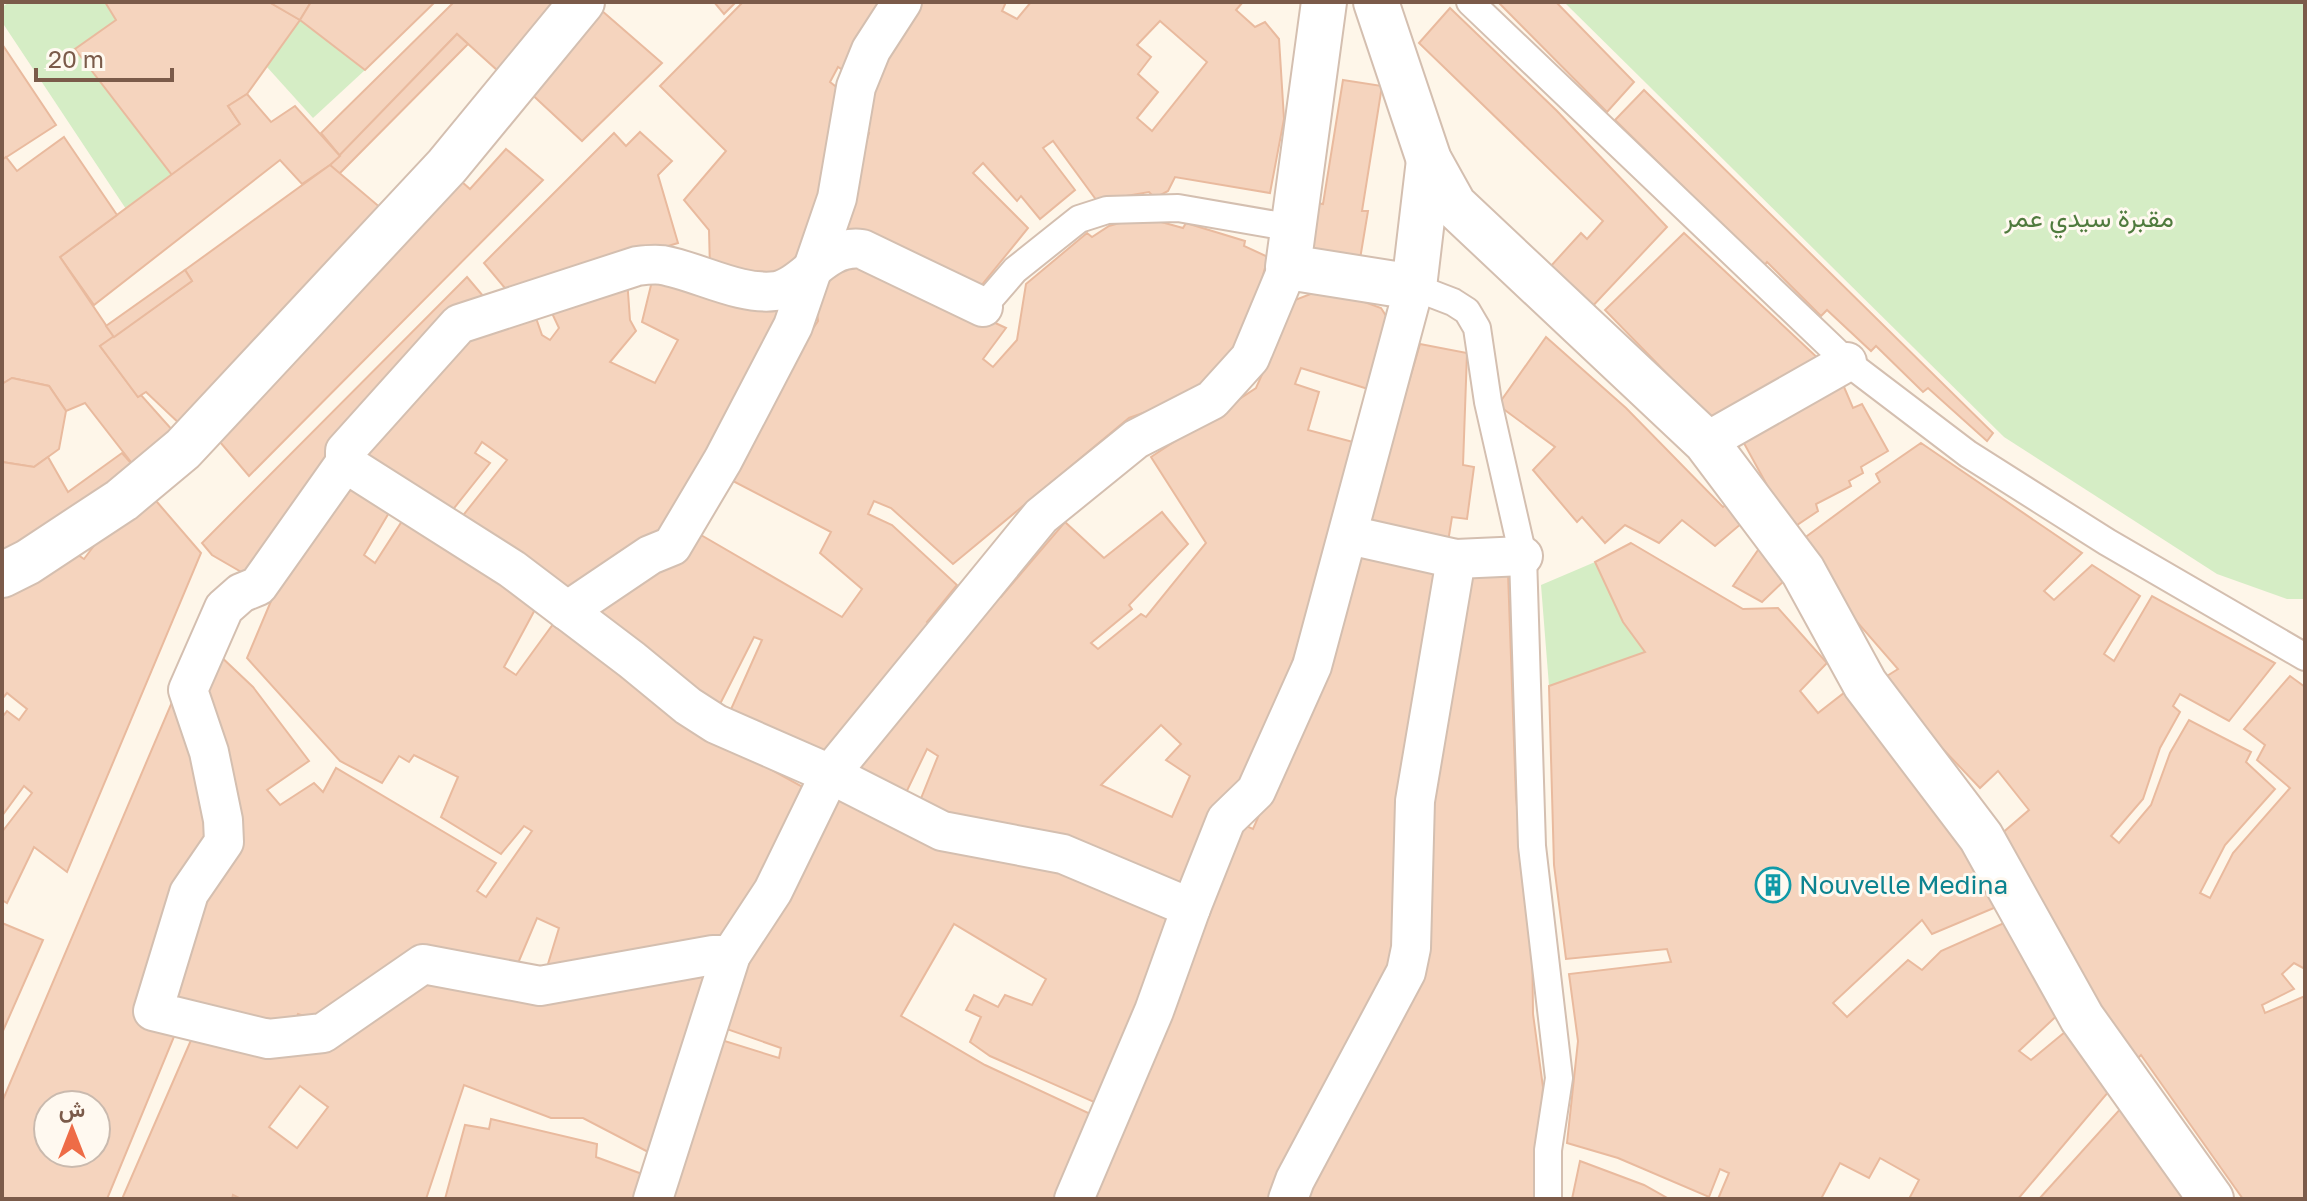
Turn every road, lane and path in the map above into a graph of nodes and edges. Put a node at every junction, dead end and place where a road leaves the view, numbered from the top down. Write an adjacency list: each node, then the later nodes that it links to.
1 (582, 2): 17 (street)
2 (902, 2): 8 (street)
3 (1324, 2): 7 (street)
4 (1376, 2): 6 (street)
5 (1470, 2): 11 (lane)
6 (1429, 160): 9 (street); 12 (street)
7 (1290, 248): 9 (street); 10 (lane); 20 (street)
8 (811, 270): 10 (street); 13 (street); 18 (street)
9 (1414, 287): 14 (street); 15 (lane)
10 (983, 307)
11 (1847, 362): 12 (street); 19 (lane)
12 (1706, 442): 27 (street)
13 (345, 463): 18 (street); 22 (street)
14 (1349, 535): 16 (street); 21 (street)
15 (1523, 556): 16 (street); 26 (lane)
16 (1456, 559): 25 (street)
17 (2, 575)
18 (567, 611): 20 (street)
19 (2305, 657)
20 (830, 774): 21 (street); 22 (street)
21 (1191, 908): 24 (street)
22 (731, 955): 23 (street)
23 (653, 1199)
24 (1074, 1199)
25 (1288, 1199)
26 (1548, 1199)
27 (2211, 1199)

